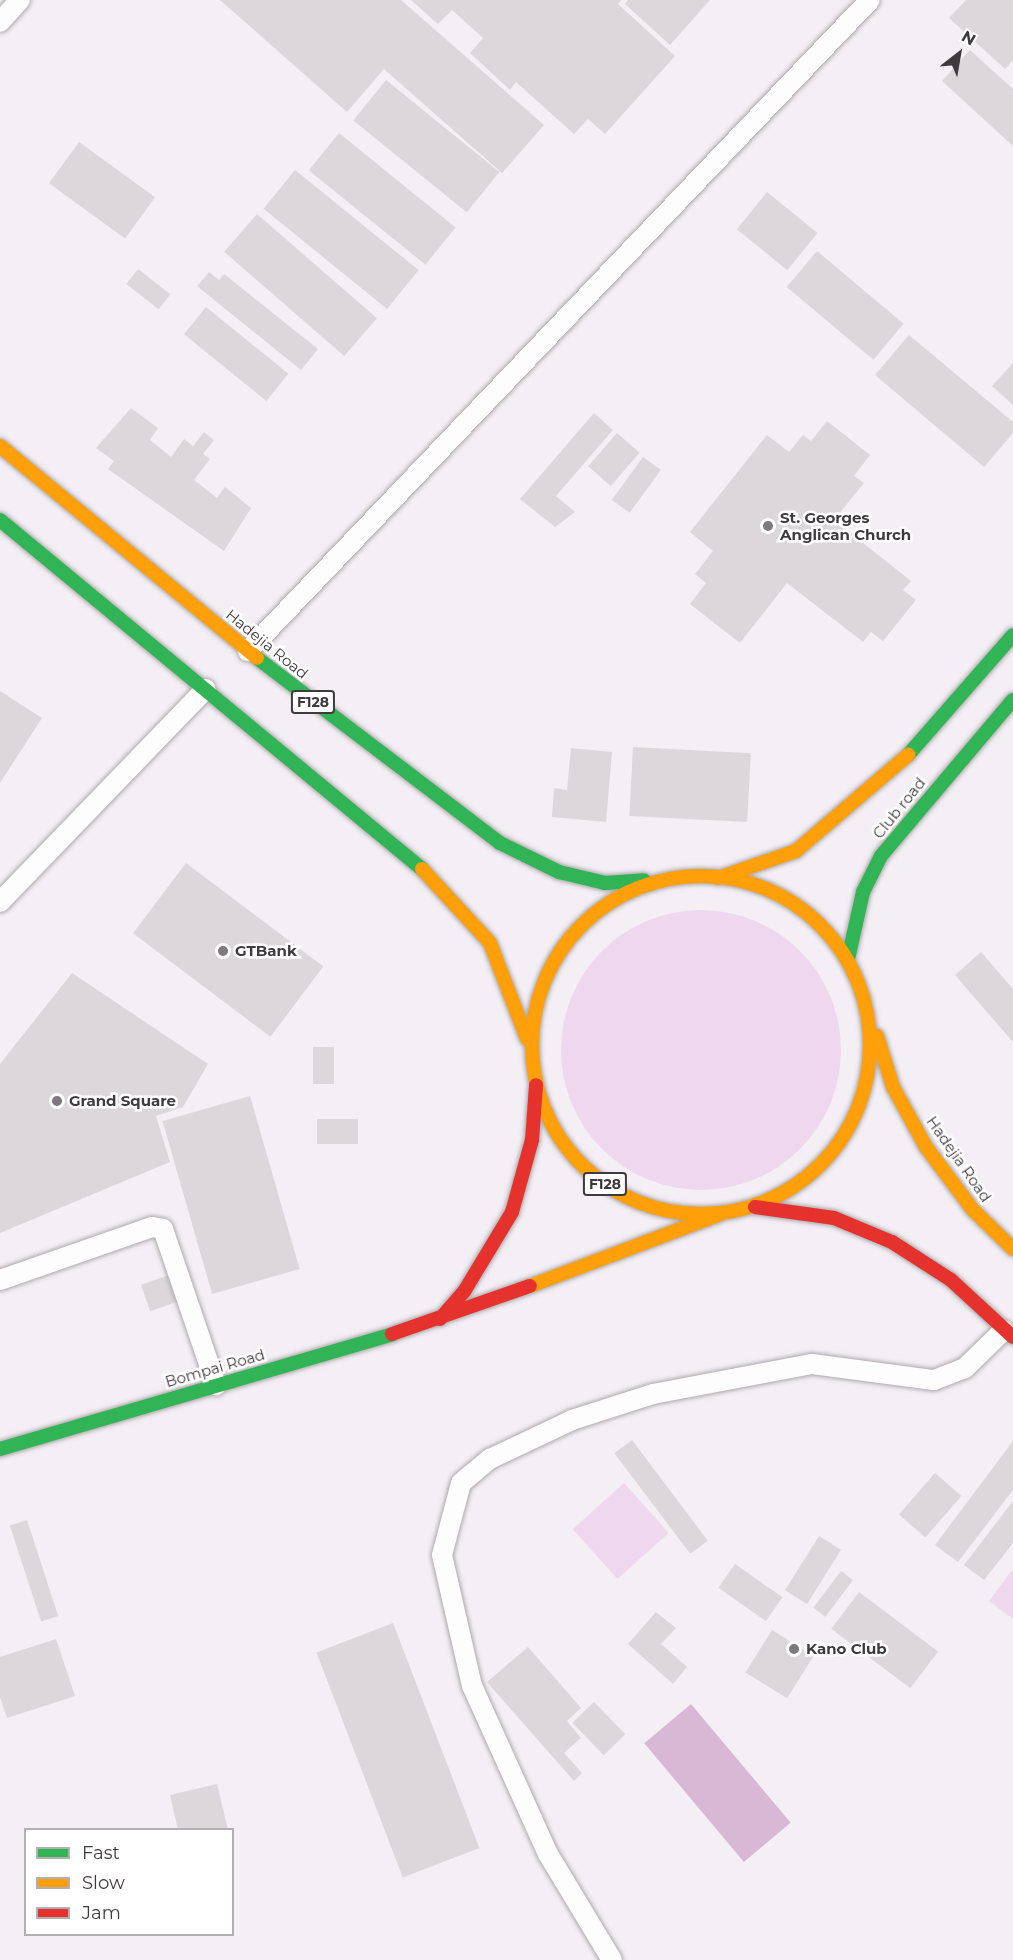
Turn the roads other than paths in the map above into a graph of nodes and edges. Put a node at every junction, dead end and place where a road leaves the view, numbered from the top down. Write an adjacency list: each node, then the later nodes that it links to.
1 (20, 0): 3 (lane)
2 (870, 0): 7 (lane)
3 (0, 22)
4 (0, 446): 7 (main road, Hadejia Road / F128)
5 (0, 520): 8 (main road, F128)
6 (1013, 635): 10 (main road)
7 (248, 651): 11 (main road, Hadejia Road / F128)
8 (206, 689): 12 (lane); 15 (main road, F128)
9 (1013, 700): 13 (main road, Club road)
10 (718, 878): 11 (main road, F128); 13 (main road, F128)
11 (661, 879): 15 (main road)
12 (0, 902)
13 (848, 959): 14 (main road, F128)
14 (869, 1011): 17 (main road); 19 (main road, Hadejia Road / F128)
15 (531, 1052): 16 (main road, F128)
16 (536, 1084): 18 (main road, F128); 21 (main road)
17 (755, 1207): 18 (main road, F128); 22 (main road, F128)
18 (721, 1214): 21 (main road, Bompai Road)
19 (1013, 1249)
20 (0, 1280): 23 (lane)
21 (439, 1320): 23 (main road, Bompai Road)
22 (1009, 1333): 25 (lane)
23 (216, 1385): 24 (main road, Bompai Road)
24 (0, 1449)
25 (612, 1960)

